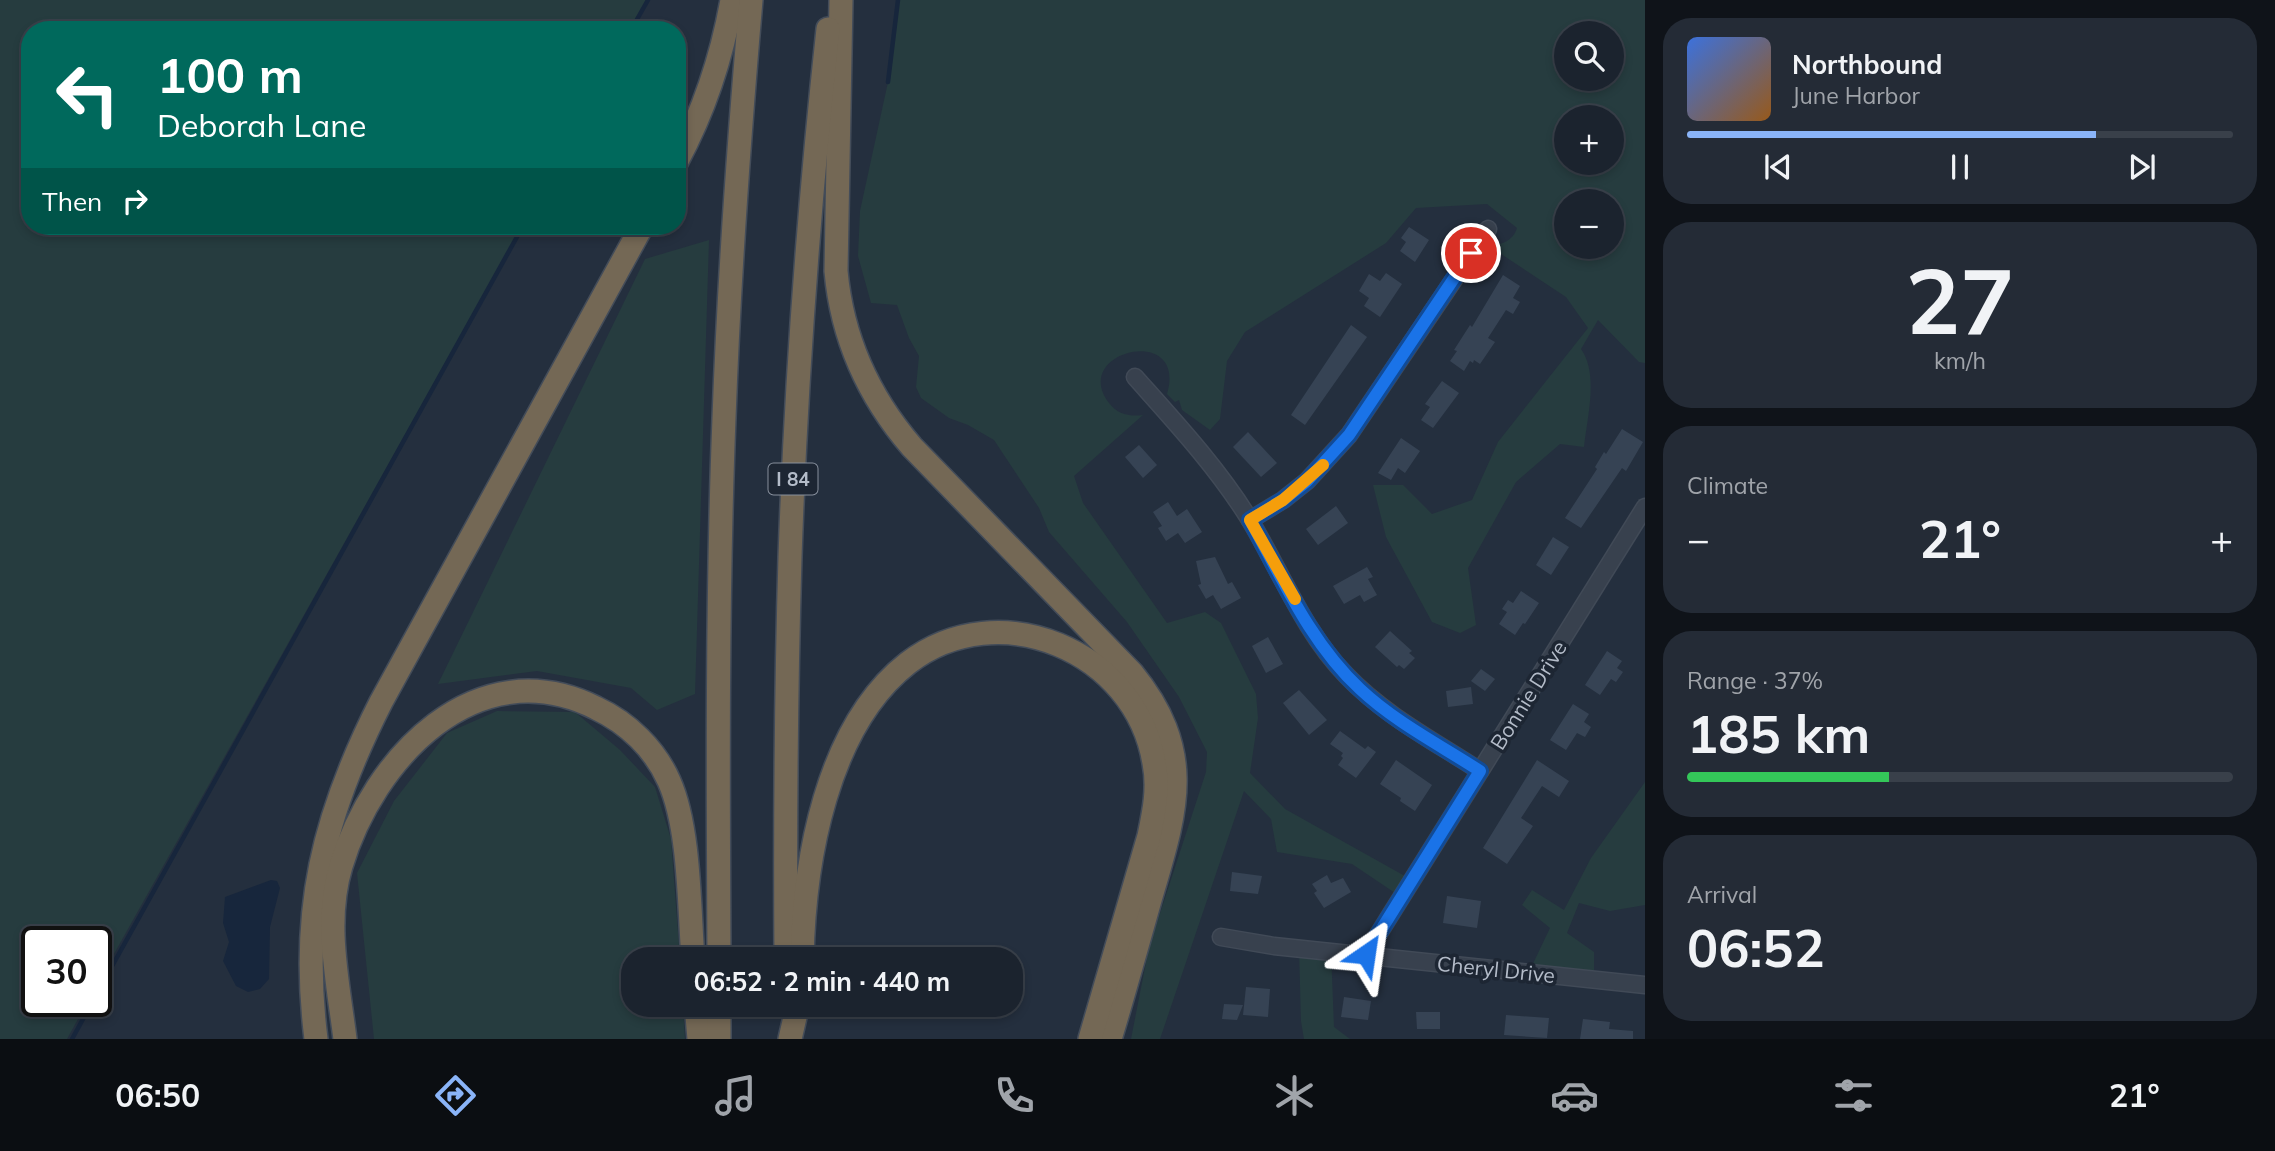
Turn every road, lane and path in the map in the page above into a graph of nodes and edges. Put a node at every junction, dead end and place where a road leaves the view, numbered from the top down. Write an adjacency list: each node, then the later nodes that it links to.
1 (732, 0): 5 (highway)
2 (751, 0): 14 (highway)
3 (831, 0): 15 (highway, I 84)
4 (841, 0): 29 (highway)
5 (686, 141)
6 (1488, 229): 10 (street)
7 (637, 235): 23 (highway)
8 (1135, 377): 10 (street)
9 (1645, 507): 11 (street, Bonnie Drive)
10 (1250, 520): 11 (street)
11 (1480, 771): 17 (street, Bonnie Drive)
12 (1221, 937): 17 (street, Cheryl Drive)
13 (692, 947): 24 (highway)
14 (719, 947)
15 (786, 947)
16 (803, 947): 28 (highway)
17 (1366, 954): 18 (street, Cheryl Drive)
18 (1645, 985)
19 (697, 1017): 25 (highway)
20 (719, 1017): 26 (highway)
21 (787, 1017): 27 (highway)
22 (794, 1017): 27 (highway)
23 (316, 1039)
24 (345, 1039)
25 (699, 1039)
26 (719, 1039)
27 (788, 1039)
28 (1090, 1039)
29 (1110, 1039)

